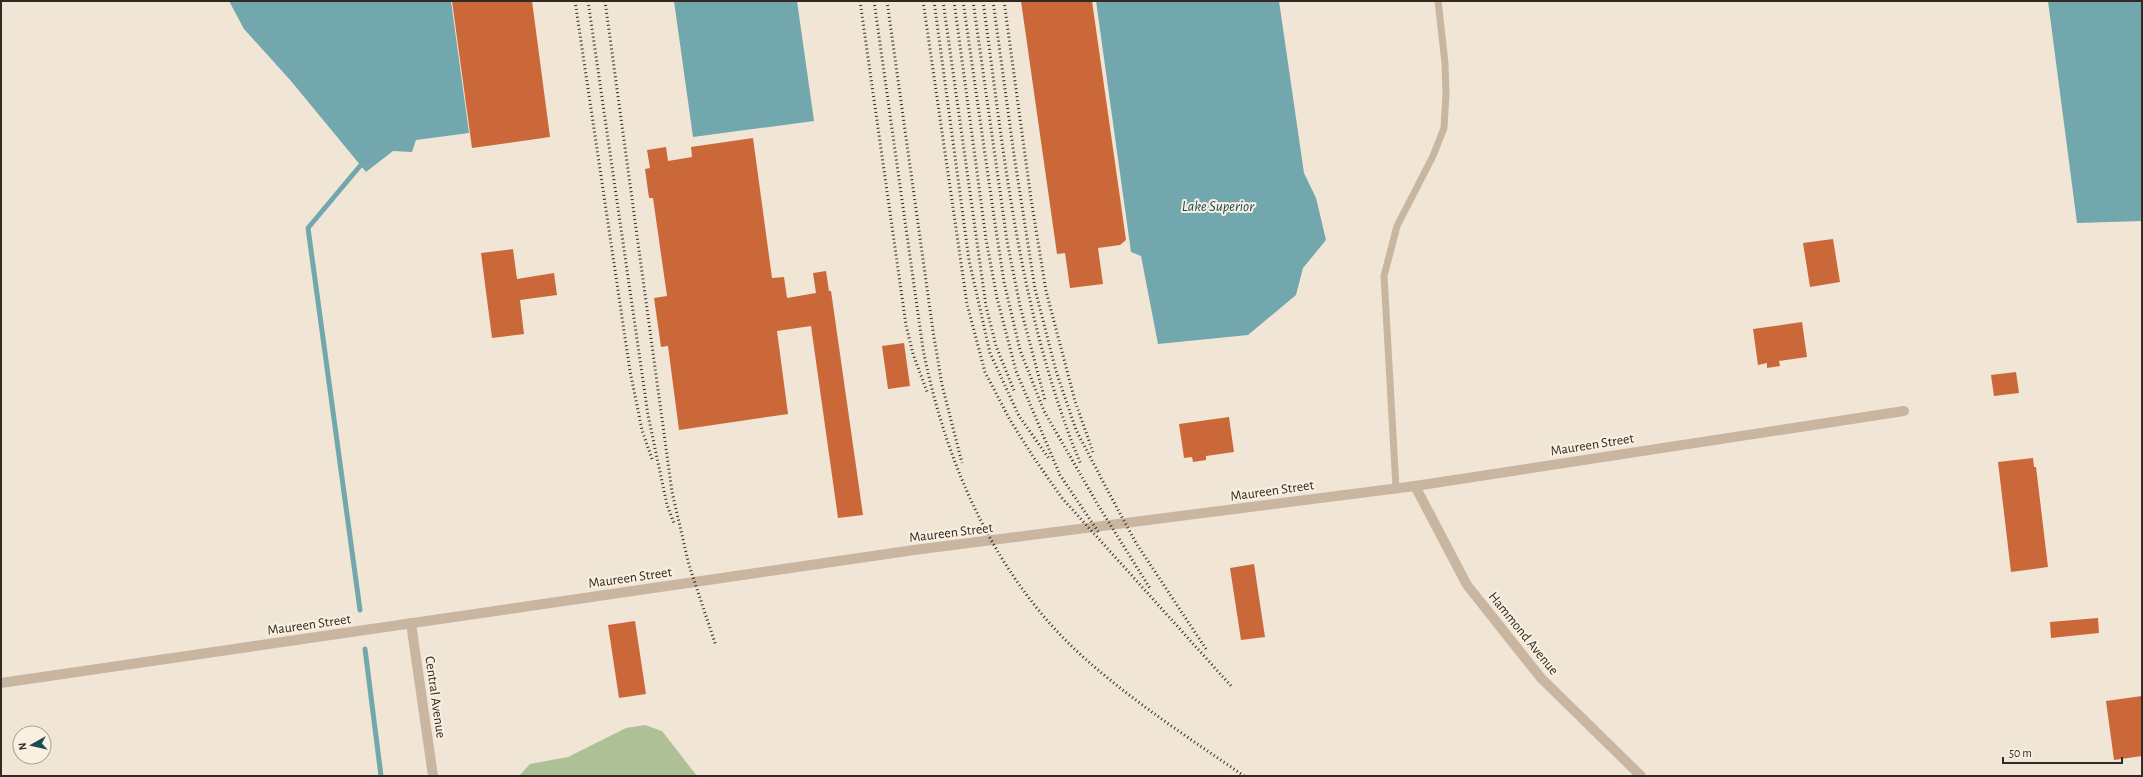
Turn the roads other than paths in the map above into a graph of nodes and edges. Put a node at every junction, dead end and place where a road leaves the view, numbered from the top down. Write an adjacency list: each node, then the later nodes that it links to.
1 (1438, 1): 4 (lane)
2 (1904, 411): 3 (street, Maureen Street)
3 (1415, 486): 4 (street, Maureen Street); 8 (street, Hammond Avenue)
4 (1396, 488): 5 (street, Maureen Street)
5 (411, 623): 6 (street, Maureen Street); 7 (street, Central Avenue)
6 (1, 683)
7 (433, 776)
8 (1641, 776)

